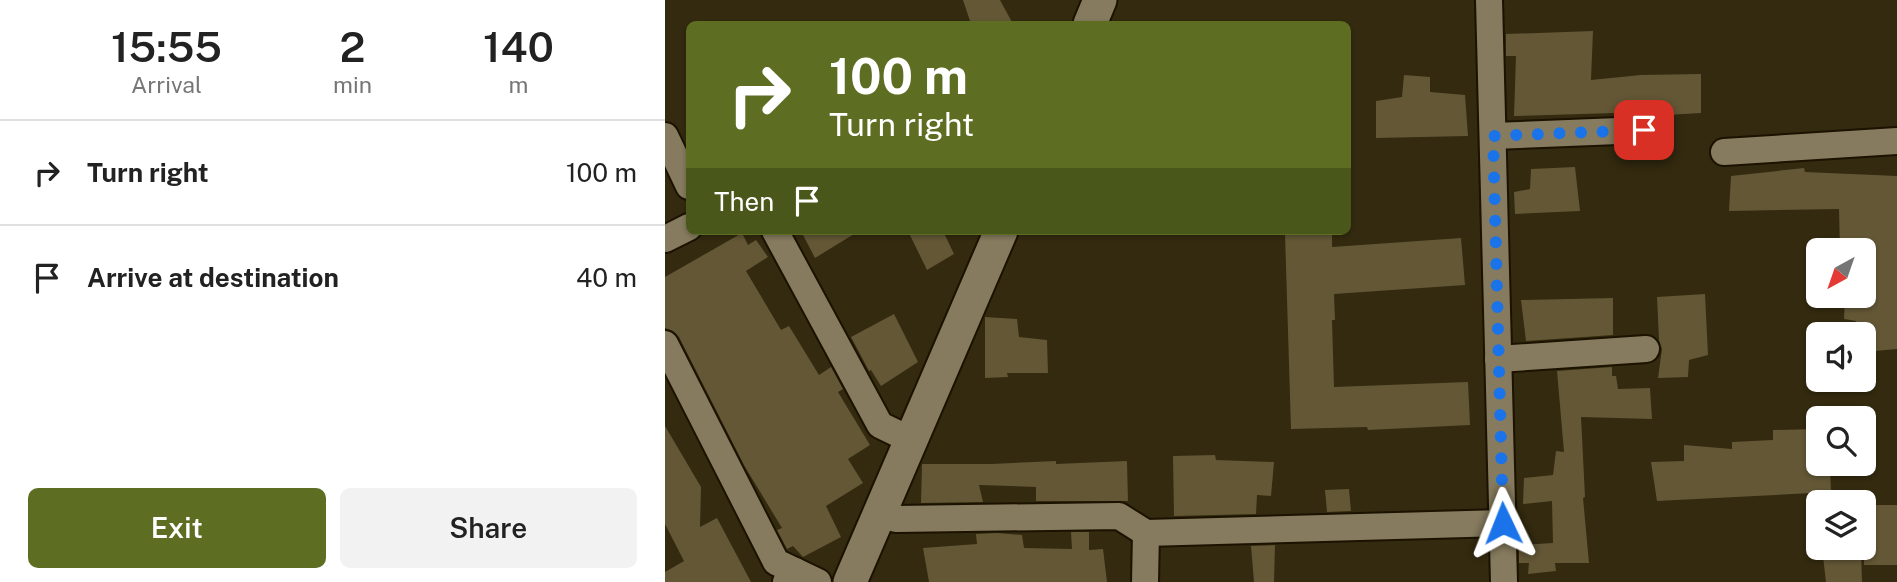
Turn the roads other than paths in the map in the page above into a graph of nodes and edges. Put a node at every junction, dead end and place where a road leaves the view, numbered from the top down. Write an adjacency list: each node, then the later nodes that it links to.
1 (1100, 0): 3 (street)
2 (1489, 0): 6 (street)
3 (1091, 21)
4 (1644, 130): 6 (street)
5 (665, 136): 9 (street)
6 (1493, 136): 16 (street)
7 (1897, 141): 8 (street)
8 (1724, 152)
9 (686, 180)
10 (686, 228): 13 (street)
11 (777, 235): 17 (street)
12 (999, 235): 17 (street)
13 (665, 239)
14 (665, 344): 21 (street)
15 (1646, 349): 16 (street)
16 (1498, 359): 19 (street)
17 (911, 440): 18 (street)
18 (879, 513): 20 (street); 22 (street)
19 (1503, 523): 20 (street); 24 (street)
20 (1146, 533): 23 (street)
21 (799, 578)
22 (850, 582)
23 (1145, 582)
24 (1504, 582)

